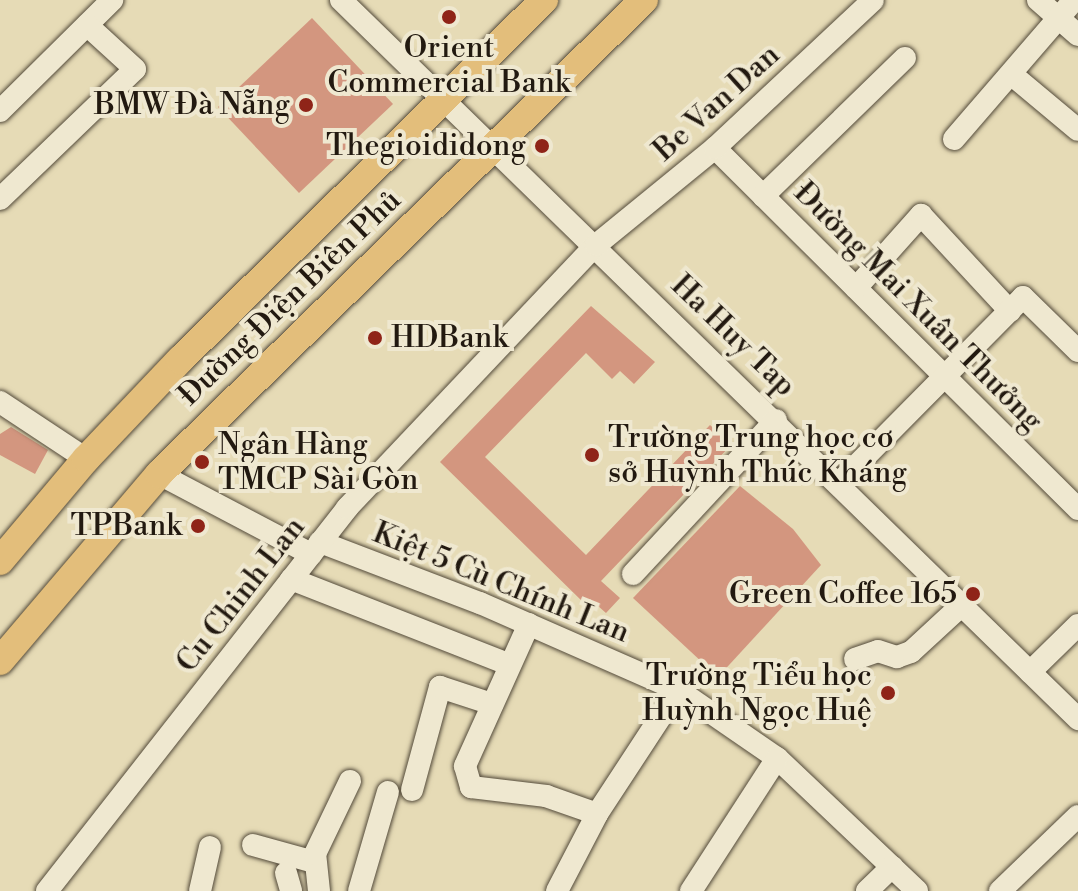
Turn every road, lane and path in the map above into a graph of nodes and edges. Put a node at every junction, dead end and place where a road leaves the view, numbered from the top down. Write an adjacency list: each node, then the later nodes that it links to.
1 (112, 0): 9 (street)
2 (341, 0): 13 (street, Ha Huy Tap)
3 (544, 0): 13 (main road, Đường Điện Biên Phủ)
4 (644, 0): 17 (main road, Đường Điện Biên Phủ)
5 (873, 0): 18 (street, Be Van Dan)
6 (1038, 0): 8 (street)
7 (1074, 0): 8 (street)
8 (1059, 18): 10 (street); 12 (street)
9 (87, 25): 14 (street); 20 (street)
10 (1078, 35)
11 (905, 58): 19 (street)
12 (1011, 74): 15 (street); 16 (street)
13 (443, 98): 17 (street, Ha Huy Tap); 28 (main road, Đường Điện Biên Phủ)
14 (0, 111)
15 (1078, 130)
16 (954, 139)
17 (494, 147): 21 (street, Ha Huy Tap); 29 (main road, Đường Điện Biên Phủ)
18 (715, 148): 19 (street, Đường Mai Xuân Thưởng); 21 (street, Be Van Dan)
19 (763, 196): 22 (street, Đường Mai Xuân Thưởng)
20 (0, 199)
21 (596, 245): 27 (street, Ha Huy Tap); 32 (street, Cu Chinh Lan)
22 (856, 288): 23 (street); 25 (street, Đường Mai Xuân Thưởng)
23 (1010, 311): 24 (street); 25 (street)
24 (1078, 351)
25 (944, 376): 30 (street); 31 (street, Đường Mai Xuân Thưởng)
26 (0, 402): 28 (street)
27 (776, 420): 30 (street, Ha Huy Tap); 34 (street)
28 (86, 459): 33 (main road, Đường Điện Biên Phủ)
29 (159, 474): 32 (street, Kiệt 5 Cù Chính Lan); 40 (main road, Đường Điện Biên Phủ)
30 (840, 482): 36 (street, Ha Huy Tap)
31 (1078, 509)
32 (316, 548): 35 (street, Cu Chinh Lan); 37 (street, Kiệt 5 Cù Chính Lan)
33 (0, 561)
34 (633, 574)
35 (291, 579): 41 (street); 57 (street, Cu Chinh Lan)
36 (963, 604): 39 (street); 42 (street, Ha Huy Tap)
37 (529, 624): 41 (street); 43 (street, Kiệt 5 Cù Chính Lan)
38 (1078, 625): 42 (street)
39 (855, 659)
40 (0, 661)
41 (510, 665): 44 (street)
42 (1030, 672): 45 (street, Ha Huy Tap)
43 (678, 690): 46 (street, Kiệt 5 Cù Chính Lan); 50 (street)
44 (492, 704): 48 (street); 50 (street)
45 (1078, 719)
46 (777, 758): 55 (street, Kiệt 5 Cù Chính Lan); 62 (street)
47 (350, 781): 54 (street)
48 (412, 790)
49 (388, 792): 60 (street)
50 (597, 814): 61 (street)
51 (1078, 816): 56 (street)
52 (253, 845): 54 (street)
53 (210, 847): 58 (street)
54 (314, 862): 59 (street)
55 (892, 867): 63 (street); 64 (street, Kiệt 5 Cù Chính Lan)
56 (1005, 889)
57 (47, 891)
58 (200, 891)
59 (319, 891)
60 (359, 891)
61 (557, 891)
62 (691, 891)
63 (867, 891)
64 (917, 891)

